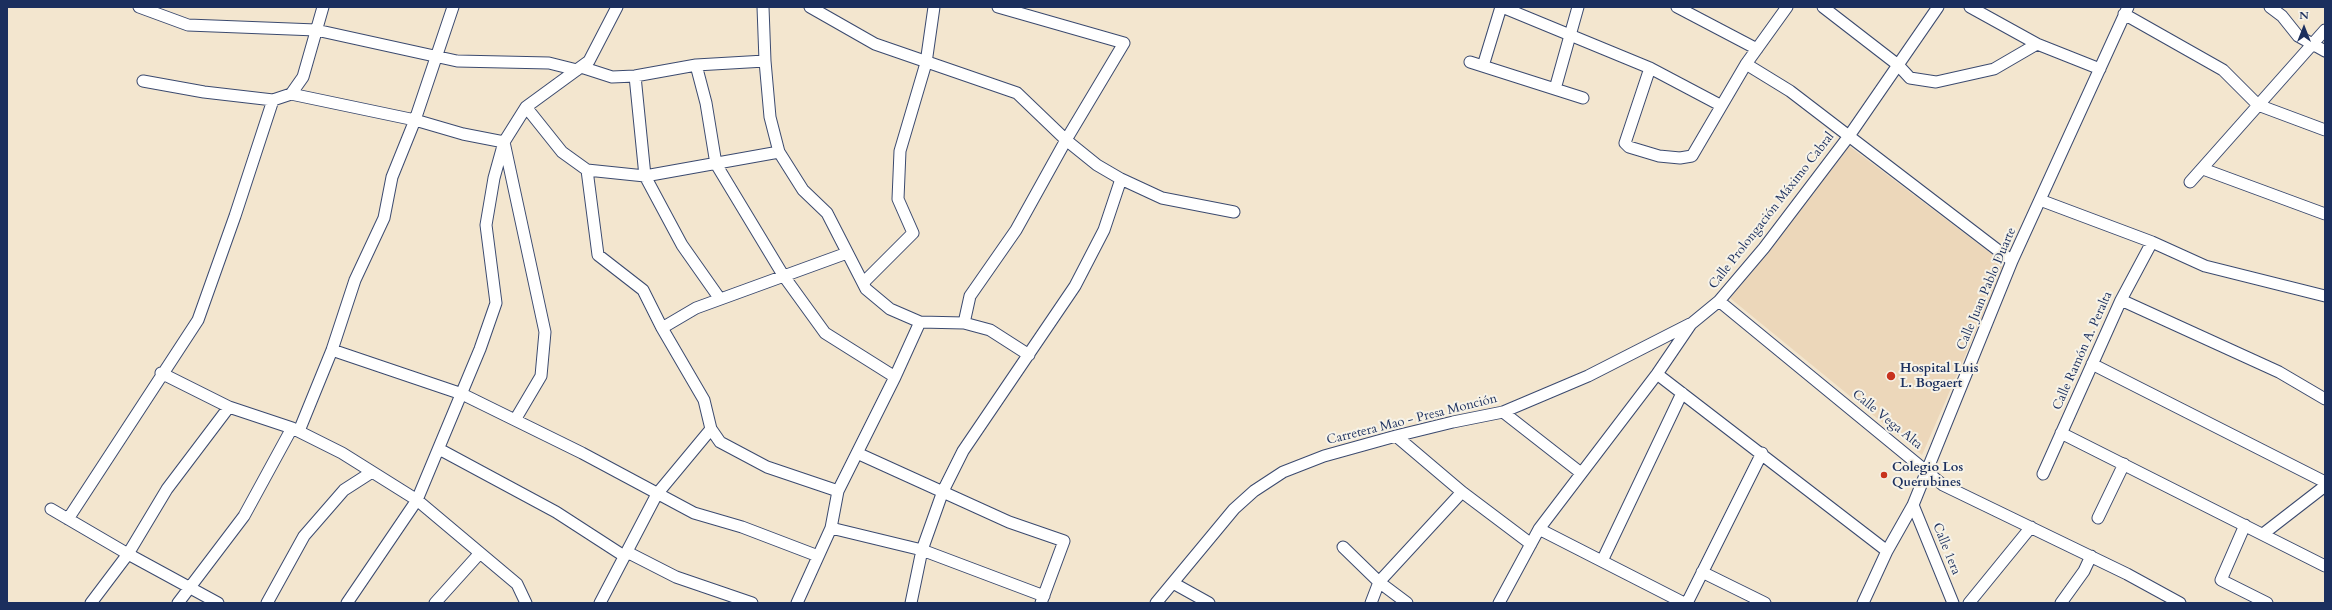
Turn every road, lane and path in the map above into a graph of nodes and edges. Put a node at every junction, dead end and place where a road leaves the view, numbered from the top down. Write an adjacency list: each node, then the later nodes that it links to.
1 (139, 7): 18 (street)
2 (323, 7): 18 (street)
3 (453, 7): 25 (street)
4 (617, 7): 33 (street)
5 (763, 7): 26 (street)
6 (810, 7): 28 (street)
7 (934, 7): 28 (street)
8 (998, 7): 48 (street)
9 (1501, 7): 20 (street); 32 (street)
10 (1578, 7): 20 (street)
11 (1677, 7): 23 (street)
12 (1787, 7): 23 (street)
13 (1823, 7): 31 (street)
14 (1938, 7): 31 (street, Calle Prolongación Máximo Cabral)
15 (1970, 7): 21 (street)
16 (2270, 7): 22 (street)
17 (2126, 11): 35 (street, Calle Juan Pablo Duarte); 43 (street)
18 (316, 30): 25 (street); 39 (street)
19 (2325, 30): 22 (street)
20 (1569, 35): 34 (street); 38 (street)
21 (2037, 44): 31 (street); 35 (street)
22 (2311, 45): 24 (street); 43 (street)
23 (1757, 49): 29 (street)
24 (2325, 52)
25 (438, 56): 33 (street); 45 (street)
26 (765, 61): 30 (street); 50 (street)
27 (1470, 62): 32 (street)
28 (926, 63): 48 (street); 64 (street)
29 (1746, 64): 42 (street); 47 (street)
30 (696, 65): 36 (street); 51 (street)
31 (1898, 65): 47 (street, Calle Prolongación Máximo Cabral)
32 (1483, 66): 38 (street)
33 (579, 68): 36 (street); 44 (street)
34 (1650, 68): 42 (street); 42 (street)
35 (2100, 69): 57 (street, Calle Juan Pablo Duarte)
36 (635, 76): 54 (street)
37 (143, 81): 41 (street)
38 (1555, 89): 40 (street)
39 (291, 94): 41 (street); 45 (street)
40 (1583, 98)
41 (273, 100): 76 (street)
42 (1720, 105)
43 (2258, 105): 46 (street); 52 (street)
44 (526, 107): 49 (street); 53 (street)
45 (415, 120): 49 (street); 73 (street)
46 (2325, 130)
47 (1849, 136): 62 (street); 68 (street, Calle Prolongación Máximo Cabral)
48 (1066, 140): 55 (street); 70 (street)
49 (504, 142): 80 (street); 84 (street)
50 (779, 152): 51 (street); 61 (street)
51 (716, 164): 54 (street); 63 (street)
52 (2203, 169): 56 (street); 59 (street)
53 (587, 170): 54 (street); 72 (street)
54 (645, 176): 66 (street)
55 (1121, 179): 58 (street); 74 (street)
56 (2190, 182)
57 (2040, 200): 60 (street); 62 (street, Calle Juan Pablo Duarte)
58 (1234, 212)
59 (2325, 214)
60 (2152, 242): 65 (street); 67 (street, Calle Ramón A. Peralta)
61 (847, 253): 63 (street); 64 (street)
62 (2012, 261): 93 (street, Calle Juan Pablo Duarte)
63 (783, 275): 66 (street); 78 (street)
64 (863, 283): 69 (street)
65 (2325, 296)
66 (720, 299): 72 (street)
67 (2121, 300): 75 (street, Calle Ramón A. Peralta); 81 (street)
68 (1718, 301): 71 (street, Calle Prolongación Máximo Cabral); 93 (street, Calle Vega Alta)
69 (920, 322): 70 (street); 78 (street)
70 (964, 322): 74 (street)
71 (1691, 324): 77 (street, Calle Prolongación Máximo Cabral); 83 (street, Carretera Mao - Presa Monción)
72 (662, 328): 86 (street)
73 (332, 350): 80 (street); 85 (street)
74 (1029, 355): 100 (street)
75 (2092, 364): 87 (street, Calle Ramón A. Peralta); 97 (street)
76 (161, 373): 82 (street); 106 (street)
77 (1657, 374): 79 (street); 95 (street, Calle Prolongación Máximo Cabral)
78 (895, 377): 91 (street)
79 (1682, 393): 90 (street); 122 (street)
80 (462, 394): 84 (street); 89 (street)
81 (2325, 399)
82 (229, 408): 85 (street); 118 (street)
83 (1503, 412): 88 (street, Carretera Mao - Presa Monción); 95 (street)
84 (514, 420): 102 (street)
85 (296, 429): 94 (street); 127 (street)
86 (711, 429): 99 (street); 102 (street)
87 (2061, 433): 92 (street); 96 (street, Calle Ramón A. Peralta)
88 (1396, 436): 101 (street); 126 (street, Carretera Mao - Presa Monción)
89 (439, 449): 103 (street); 119 (street)
90 (1762, 453): 116 (street); 124 (street)
91 (857, 454): 99 (street); 100 (street)
92 (2124, 464): 107 (street); 108 (street)
93 (1927, 471): 104 (street, Calle Juan Pablo Duarte); 109 (street, Calle Vega Alta)
94 (372, 472): 103 (street); 132 (street)
95 (1581, 473): 111 (street, Calle Prolongación Máximo Cabral)
96 (2043, 474)
97 (2325, 482)
98 (2325, 486): 112 (street)
99 (838, 491): 110 (street)
100 (943, 491): 115 (street); 128 (street)
101 (1462, 492): 113 (street); 125 (street)
102 (657, 494): 119 (street); 120 (street)
103 (417, 500): 117 (street); 133 (street)
104 (1913, 505): 116 (street, Calle Juan Pablo Duarte); 148 (street, Calle 1era)
105 (51, 508): 106 (street)
106 (68, 518): 118 (street)
107 (2098, 518)
108 (2245, 525): 112 (street); 152 (street)
109 (2031, 527): 121 (street, Calle Vega Alta); 149 (street)
110 (831, 528): 115 (street); 120 (street)
111 (1538, 530): 113 (street, Calle Prolongación Máximo Cabral); 122 (street)
112 (2263, 534): 123 (street)
113 (1531, 544): 144 (street, Calle Prolongación Máximo Cabral)
114 (1343, 547): 125 (street)
115 (922, 550): 128 (street); 139 (street)
116 (1887, 551): 147 (street, Calle Juan Pablo Duarte)
117 (480, 553): 134 (street); 135 (street)
118 (128, 554): 127 (street); 129 (street)
119 (625, 554): 136 (street); 137 (street)
120 (818, 556): 138 (street)
121 (2091, 556): 150 (street); 151 (street, Calle Vega Alta)
122 (1602, 561): 145 (street)
123 (2325, 566)
124 (1702, 572): 145 (street); 146 (street)
125 (1379, 582): 142 (street); 143 (street)
126 (1173, 583): 140 (street, Carretera Mao - Presa Monción); 141 (street)
127 (189, 588): 130 (street); 131 (street)
128 (1042, 600)
129 (91, 603)
130 (178, 603)
131 (218, 603)
132 (267, 603)
133 (347, 603)
134 (435, 603)
135 (526, 603)
136 (600, 603)
137 (752, 603)
138 (797, 603)
139 (911, 603)
140 (1156, 603)
141 (1209, 603)
142 (1371, 603)
143 (1407, 603)
144 (1499, 603)
145 (1685, 603)
146 (1765, 603)
147 (1863, 603)
148 (1953, 603)
149 (1969, 603)
150 (2061, 603)
151 (2180, 603)
152 (2267, 603)

